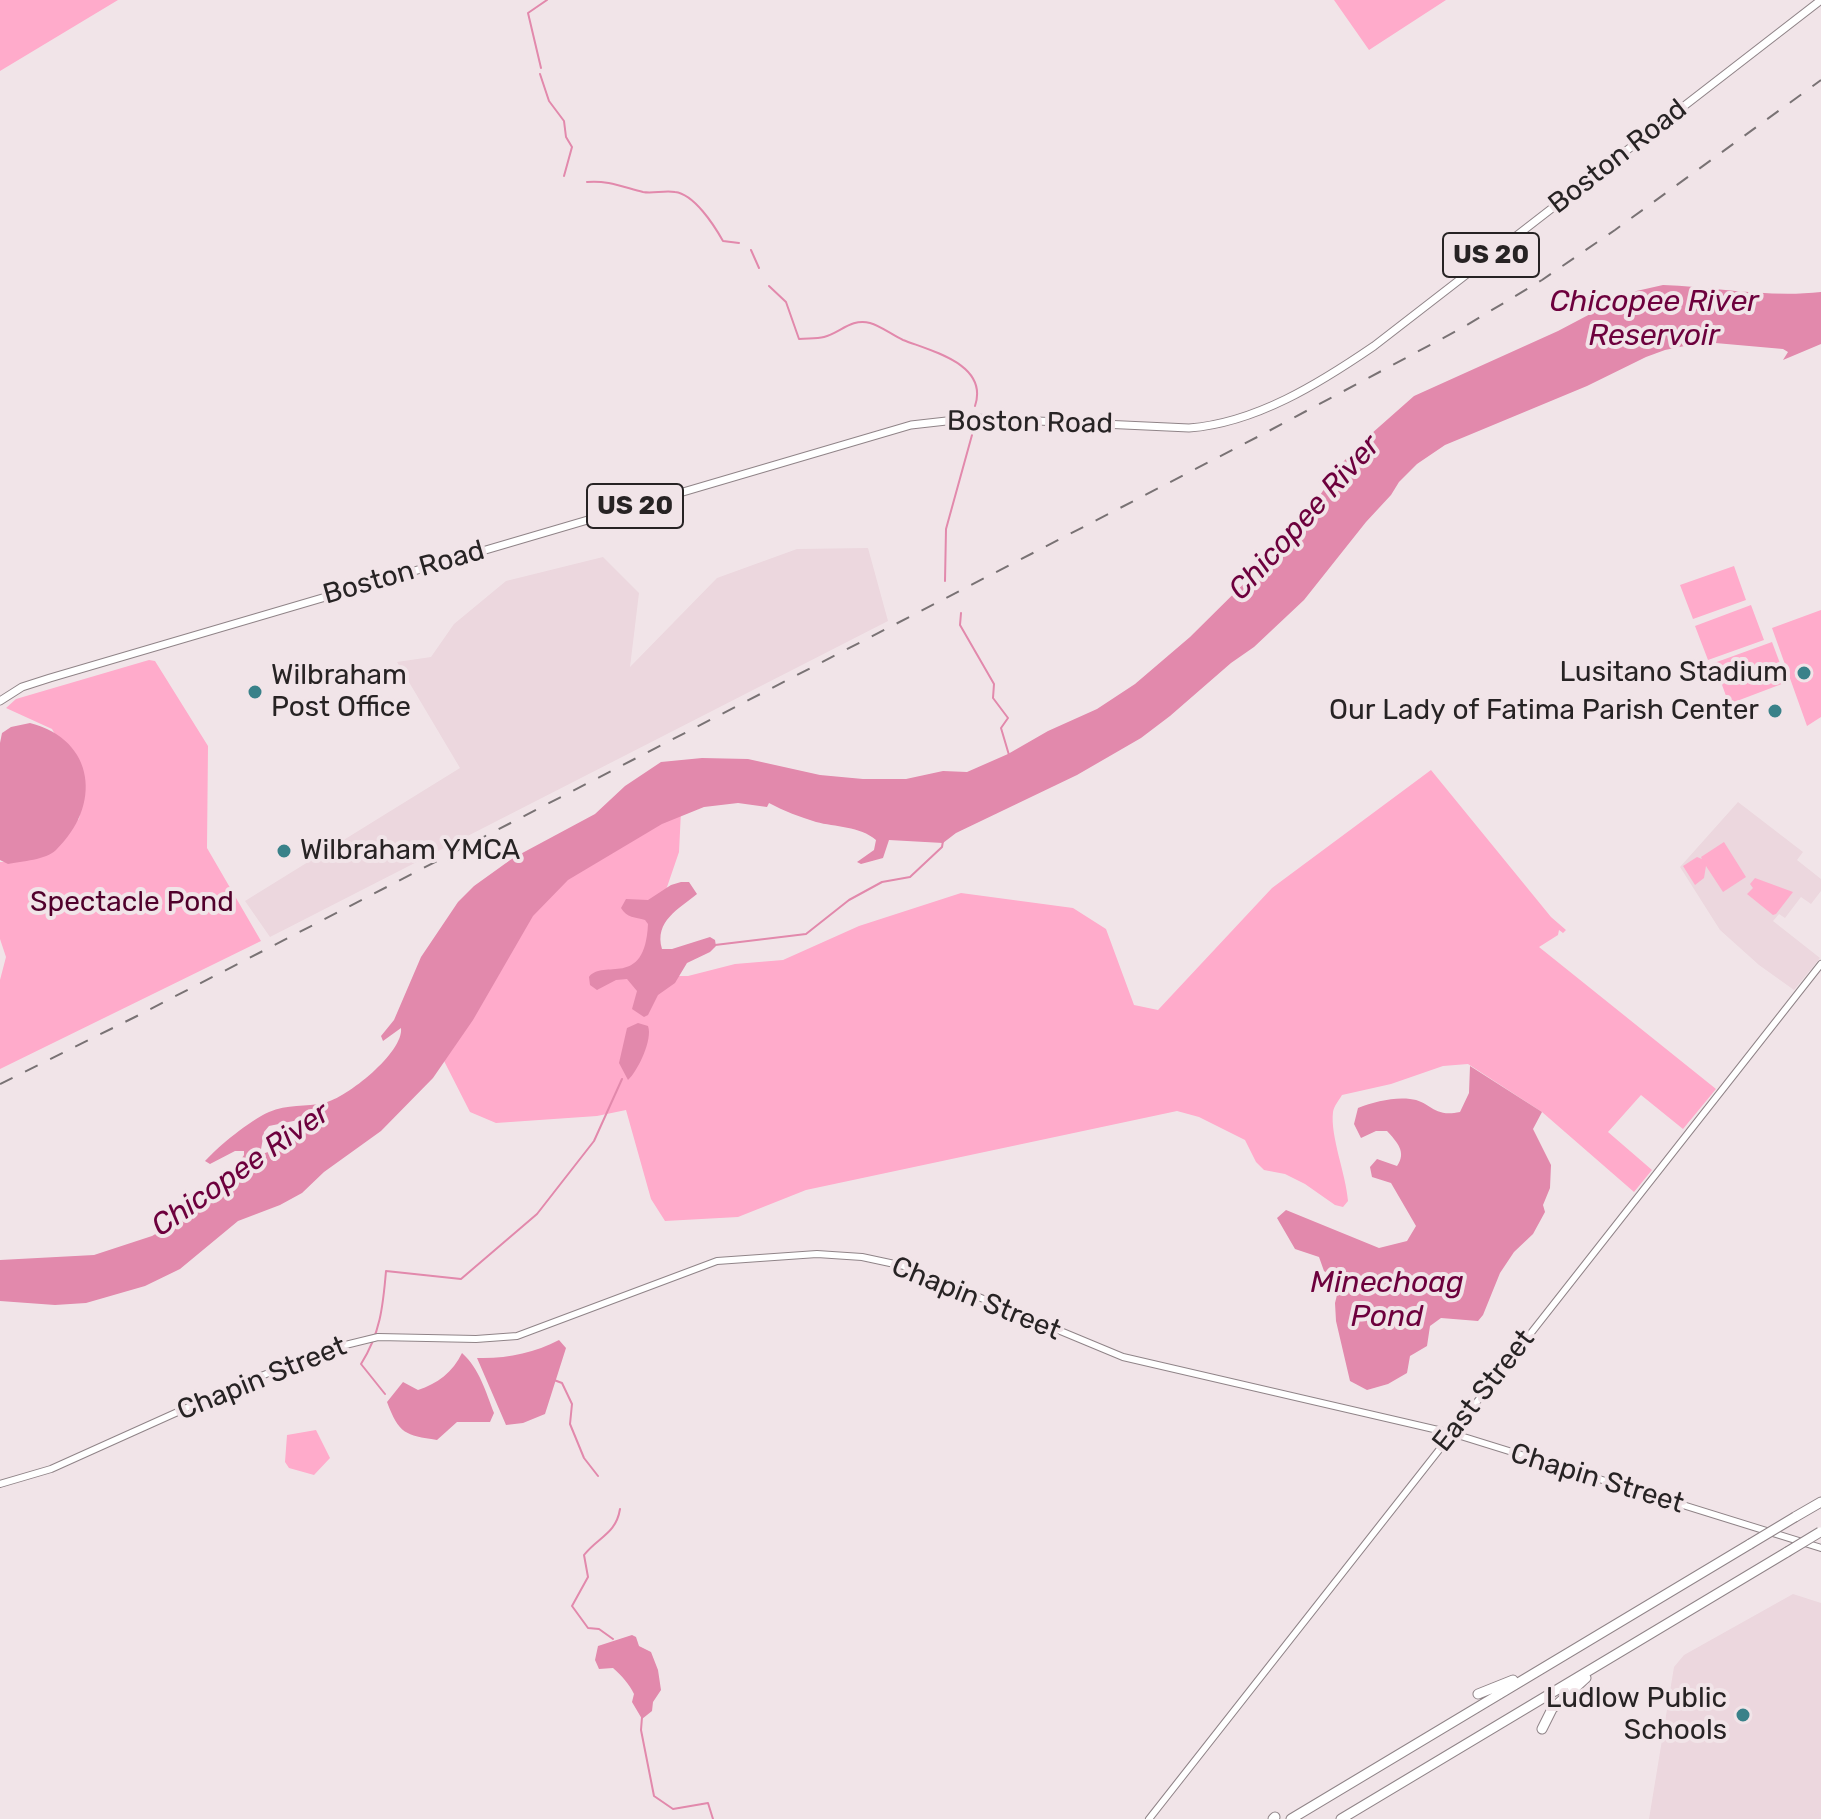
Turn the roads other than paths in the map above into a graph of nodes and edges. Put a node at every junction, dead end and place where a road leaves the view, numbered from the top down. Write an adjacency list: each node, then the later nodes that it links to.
1 (1821, 0): 2 (main road, Boston Road / US 20)
2 (0, 701)
3 (1821, 964): 4 (main road, East Street)
4 (1451, 1433): 5 (main road, Chapin Street); 8 (main road, Chapin Street); 13 (main road, East Street)
5 (0, 1484)
6 (1821, 1502): 10 (highway, bridge)
7 (1820, 1532): 9 (highway, bridge)
8 (1821, 1548)
9 (1648, 1636): 12 (highway); 15 (highway)
10 (1563, 1656): 11 (highway); 14 (highway)
11 (1478, 1694)
12 (1542, 1729)
13 (1149, 1819)
14 (1291, 1819)
15 (1341, 1819)

